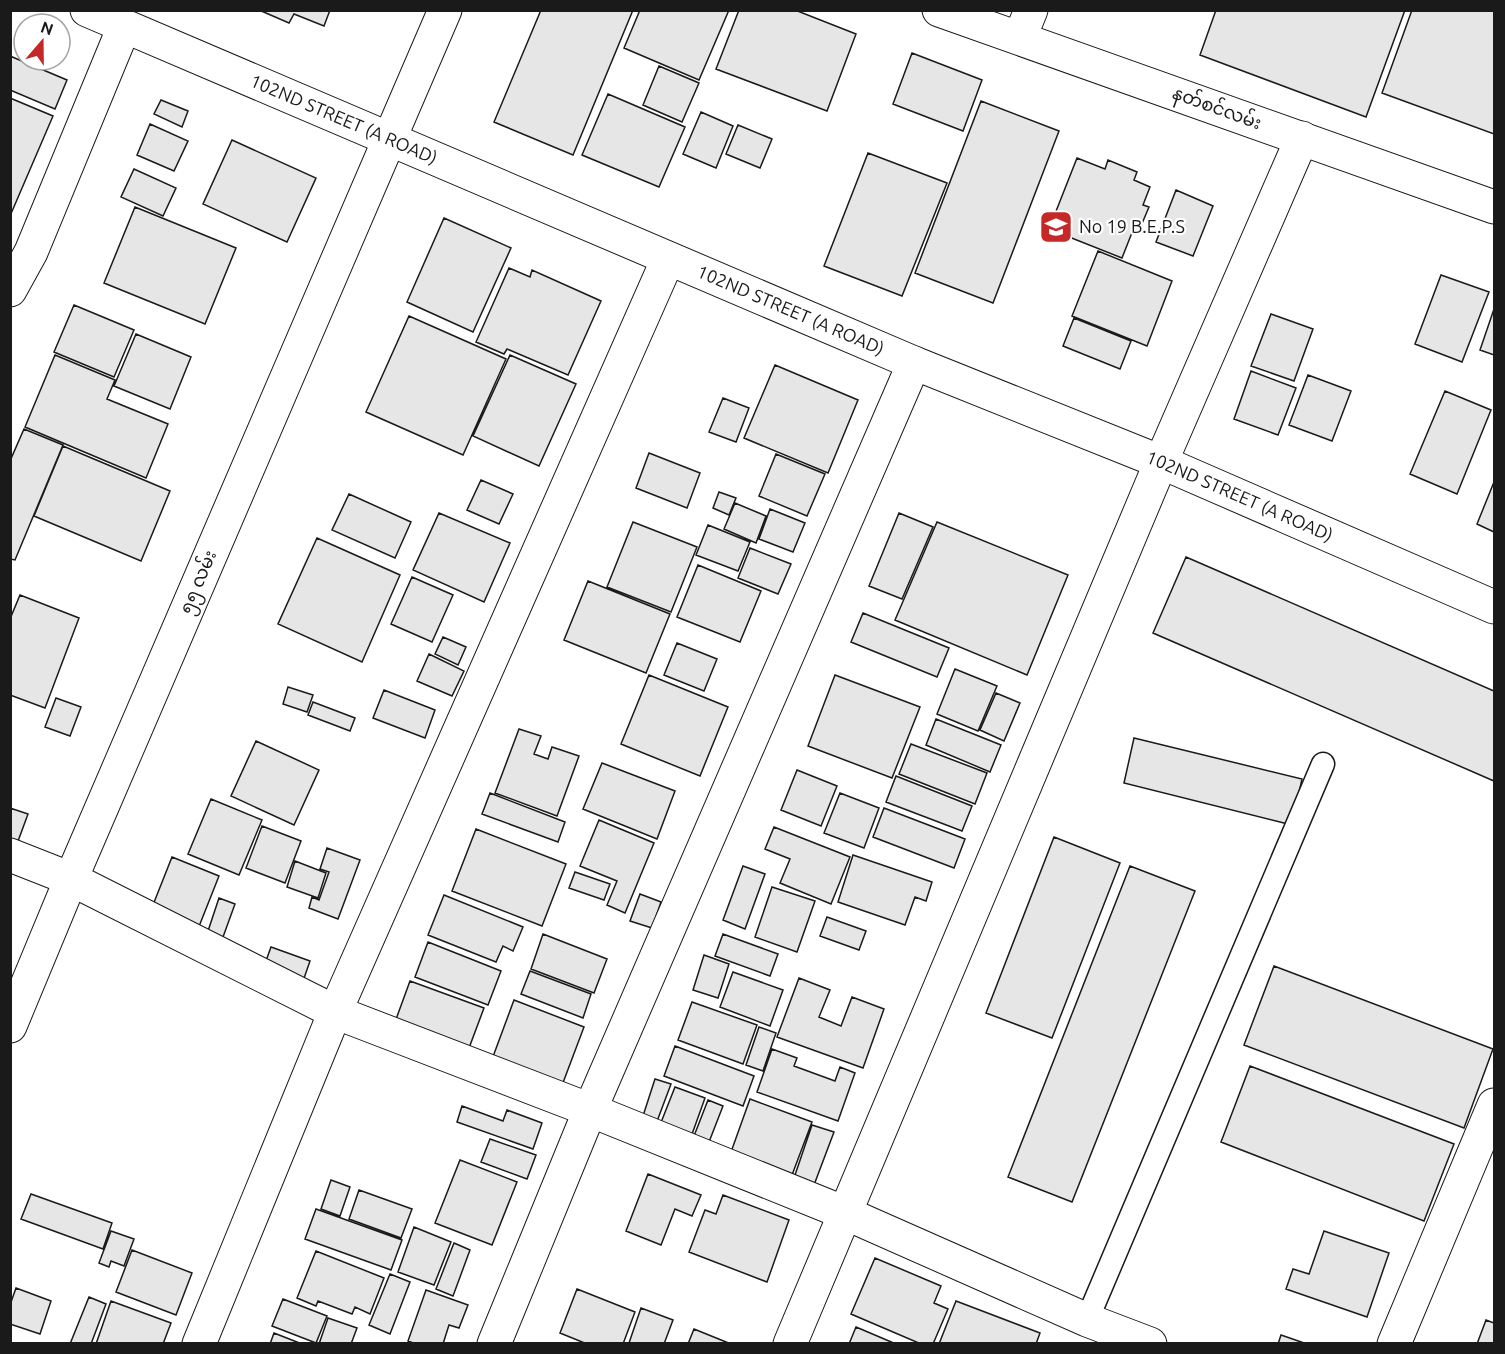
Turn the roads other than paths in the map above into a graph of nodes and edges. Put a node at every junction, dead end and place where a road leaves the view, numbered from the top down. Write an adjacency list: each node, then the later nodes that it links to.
1 (87, 10): 5 (street, 102ND STREET (A ROAD))
2 (445, 10): 7 (street, ၅၅ လမ်း)
3 (939, 10): 4 (street, နတ်စင်လမ်း)
4 (1026, 24): 6 (street, နတ်စင်လမ်း)
5 (124, 27): 7 (street, 102ND STREET (A ROAD)); 10 (street)
6 (1302, 138): 8 (street, နတ်စင်လမ်း); 12 (street)
7 (390, 139): 9 (street, 102ND STREET (A ROAD)); 16 (street, ၅၅ လမ်း)
8 (1494, 207)
9 (668, 259): 11 (street, 102ND STREET (A ROAD)); 17 (street)
10 (10, 290)
11 (914, 363): 12 (street, 102ND STREET (A ROAD)); 20 (street)
12 (1161, 462): 13 (street, 102ND STREET (A ROAD)); 21 (street)
13 (1494, 607)
14 (1323, 764): 22 (lane)
15 (10, 855): 16 (street)
16 (71, 879): 17 (street); 18 (street, ၅၅ လမ်း)
17 (335, 1012): 20 (street); 23 (street)
18 (10, 1026)
19 (1494, 1105): 27 (street)
20 (590, 1110): 21 (street); 24 (street)
21 (845, 1213): 22 (street); 25 (street)
22 (1083, 1332): 26 (street)
23 (199, 1344)
24 (494, 1344)
25 (790, 1344)
26 (1150, 1344)
27 (1394, 1344)

